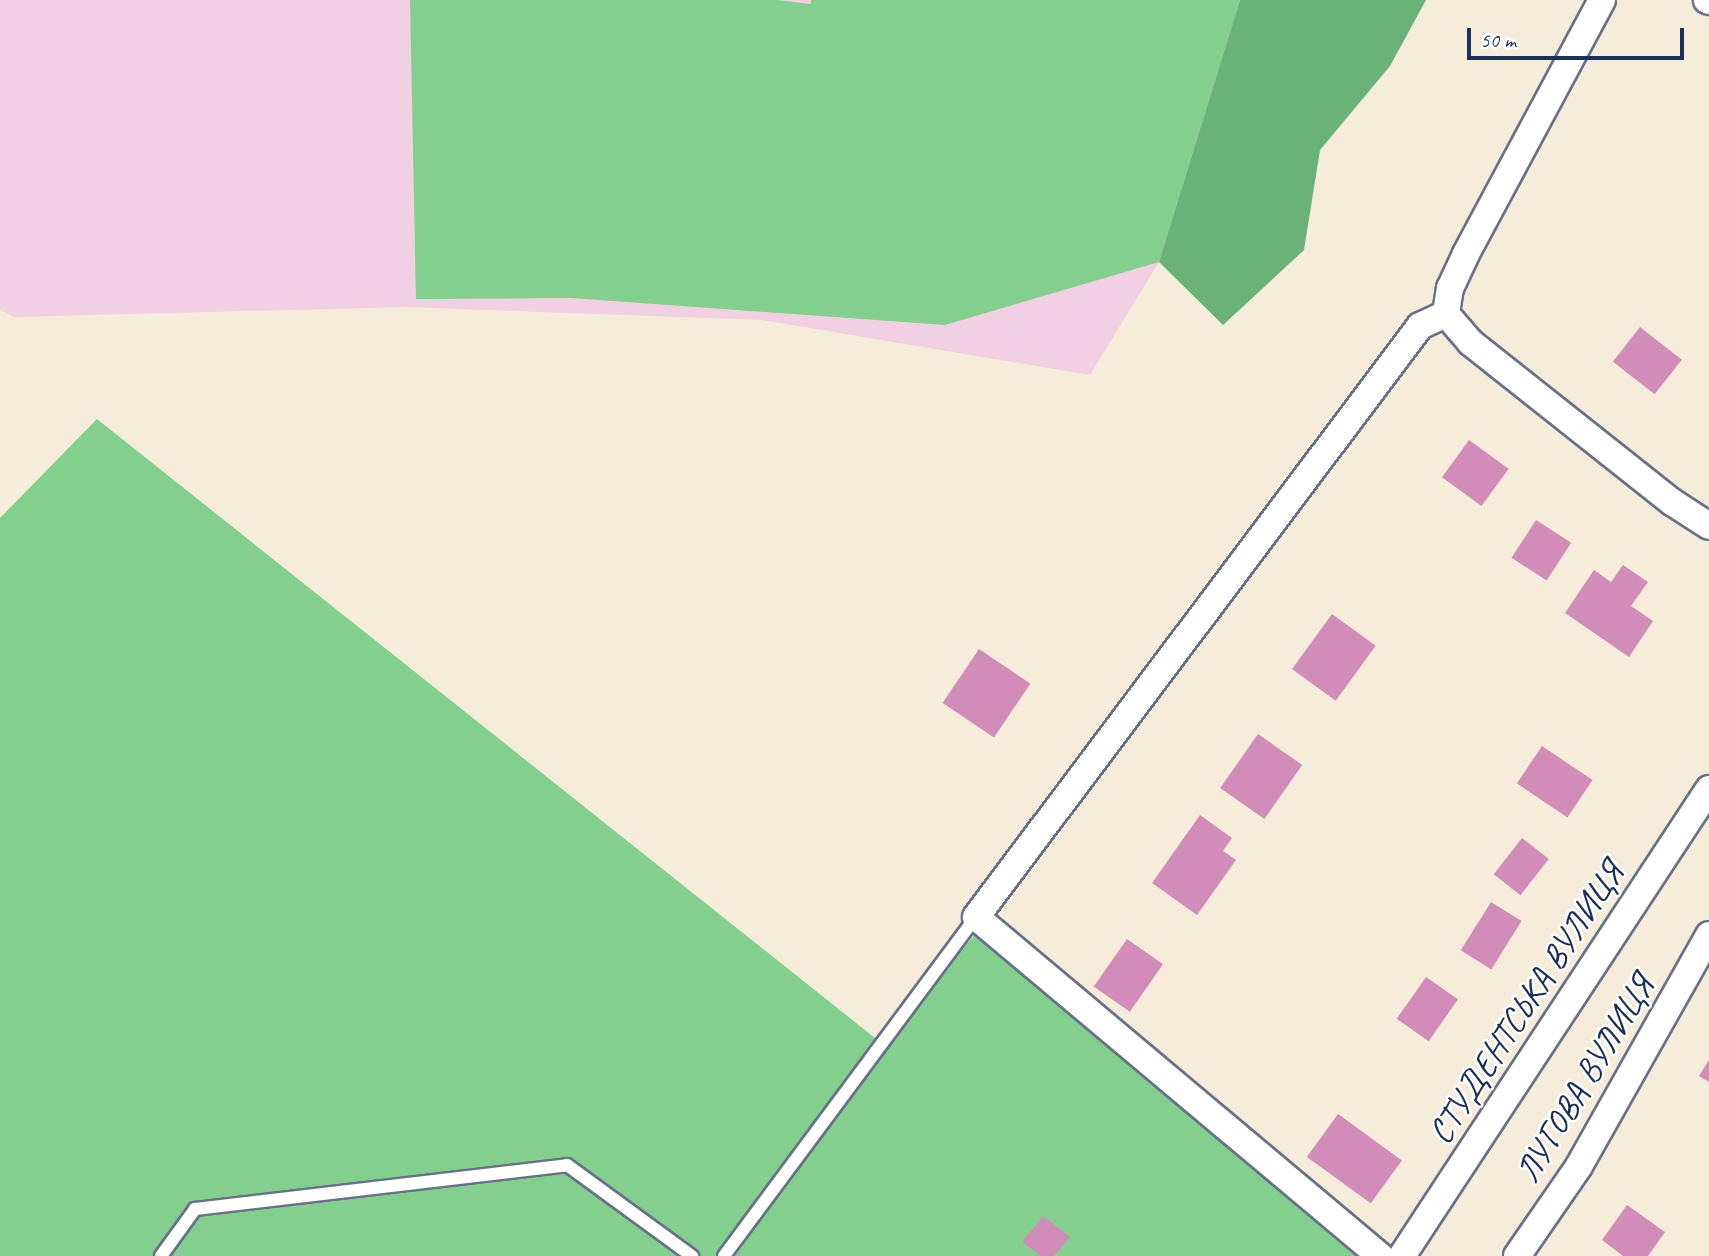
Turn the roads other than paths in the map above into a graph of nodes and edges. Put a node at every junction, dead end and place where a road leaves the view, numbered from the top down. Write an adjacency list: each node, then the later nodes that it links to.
1 (1602, 0): 2 (street)
2 (1446, 314): 3 (street); 5 (street)
3 (1709, 526)
4 (1709, 789): 11 (street, СТУДЕНТСЬКА ВУЛИЦЯ)
5 (976, 916): 9 (lane); 10 (street)
6 (1709, 935): 12 (street, ЛУГОВА ВУЛИЦЯ)
7 (161, 1256): 8 (lane)
8 (692, 1256)
9 (724, 1256)
10 (1380, 1256)
11 (1402, 1256)
12 (1517, 1256)

